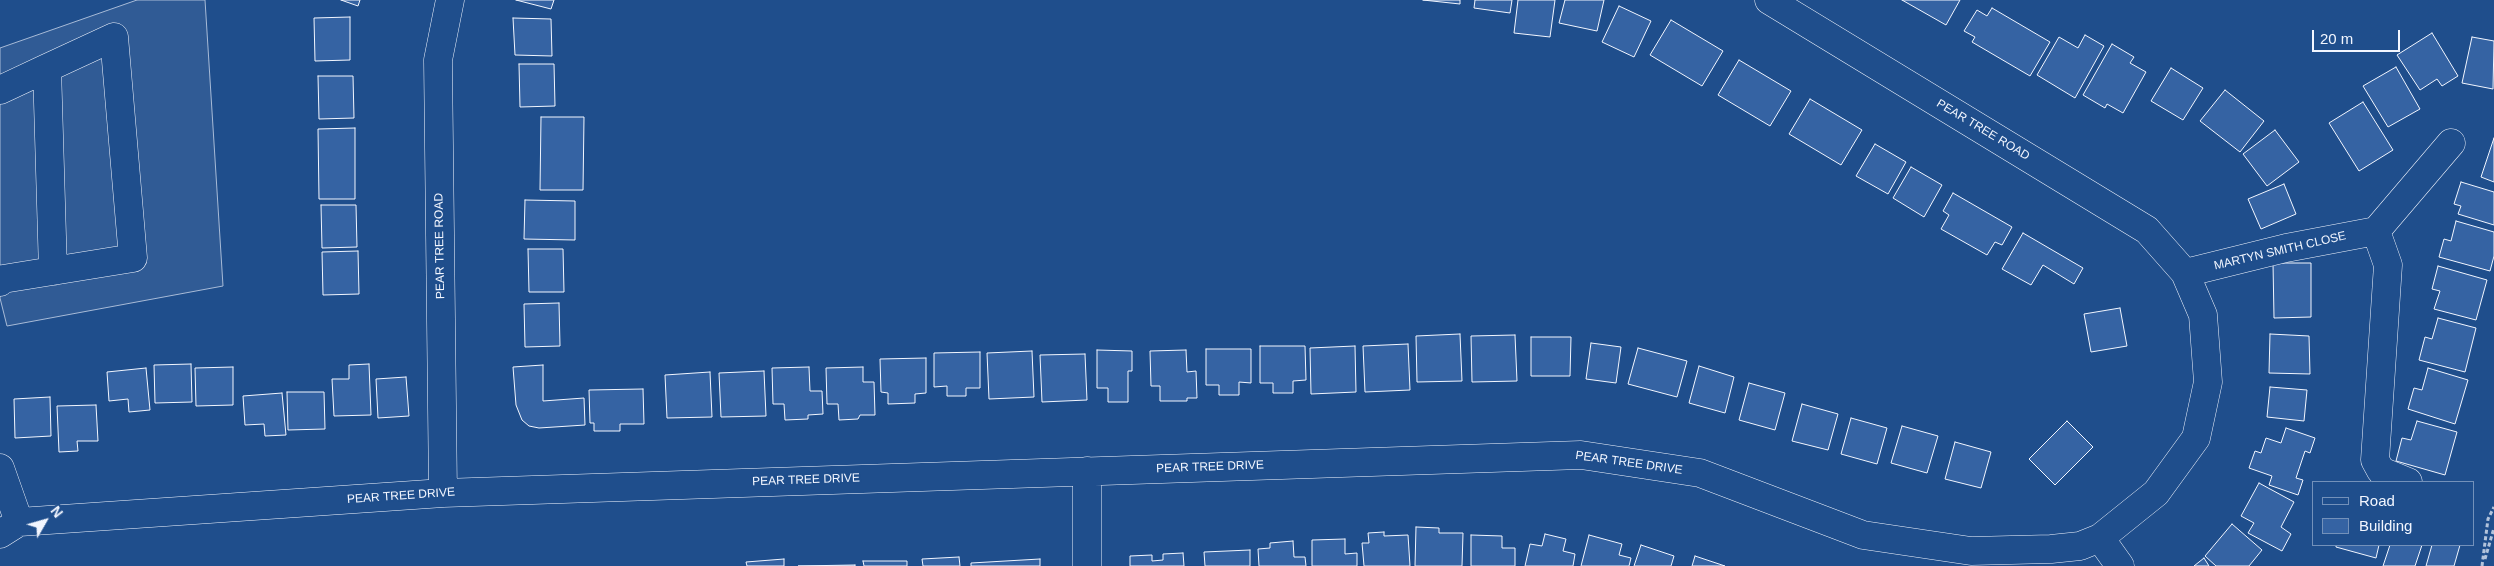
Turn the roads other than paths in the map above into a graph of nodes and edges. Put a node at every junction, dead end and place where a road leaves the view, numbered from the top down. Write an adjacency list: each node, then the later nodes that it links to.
1 (450, 0): 13 (street, PEAR TREE ROAD)
2 (1769, 0): 8 (street, PEAR TREE ROAD)
3 (47, 68): 4 (street); 7 (street); 7 (street)
4 (0, 90)
5 (2451, 143): 6 (street)
6 (2376, 230): 8 (street, MARTYN SMITH CLOSE); 12 (street)
7 (53, 271): 9 (street)
8 (2185, 273): 15 (street, PEAR TREE DRIVE)
9 (1, 276)
10 (0, 468): 14 (street)
11 (1088, 471): 13 (street, PEAR TREE DRIVE); 15 (street, PEAR TREE DRIVE); 16 (street)
12 (2406, 481)
13 (444, 493): 14 (street, PEAR TREE DRIVE)
14 (9, 528)
15 (2100, 538): 17 (street)
16 (1087, 566)
17 (2120, 566)

